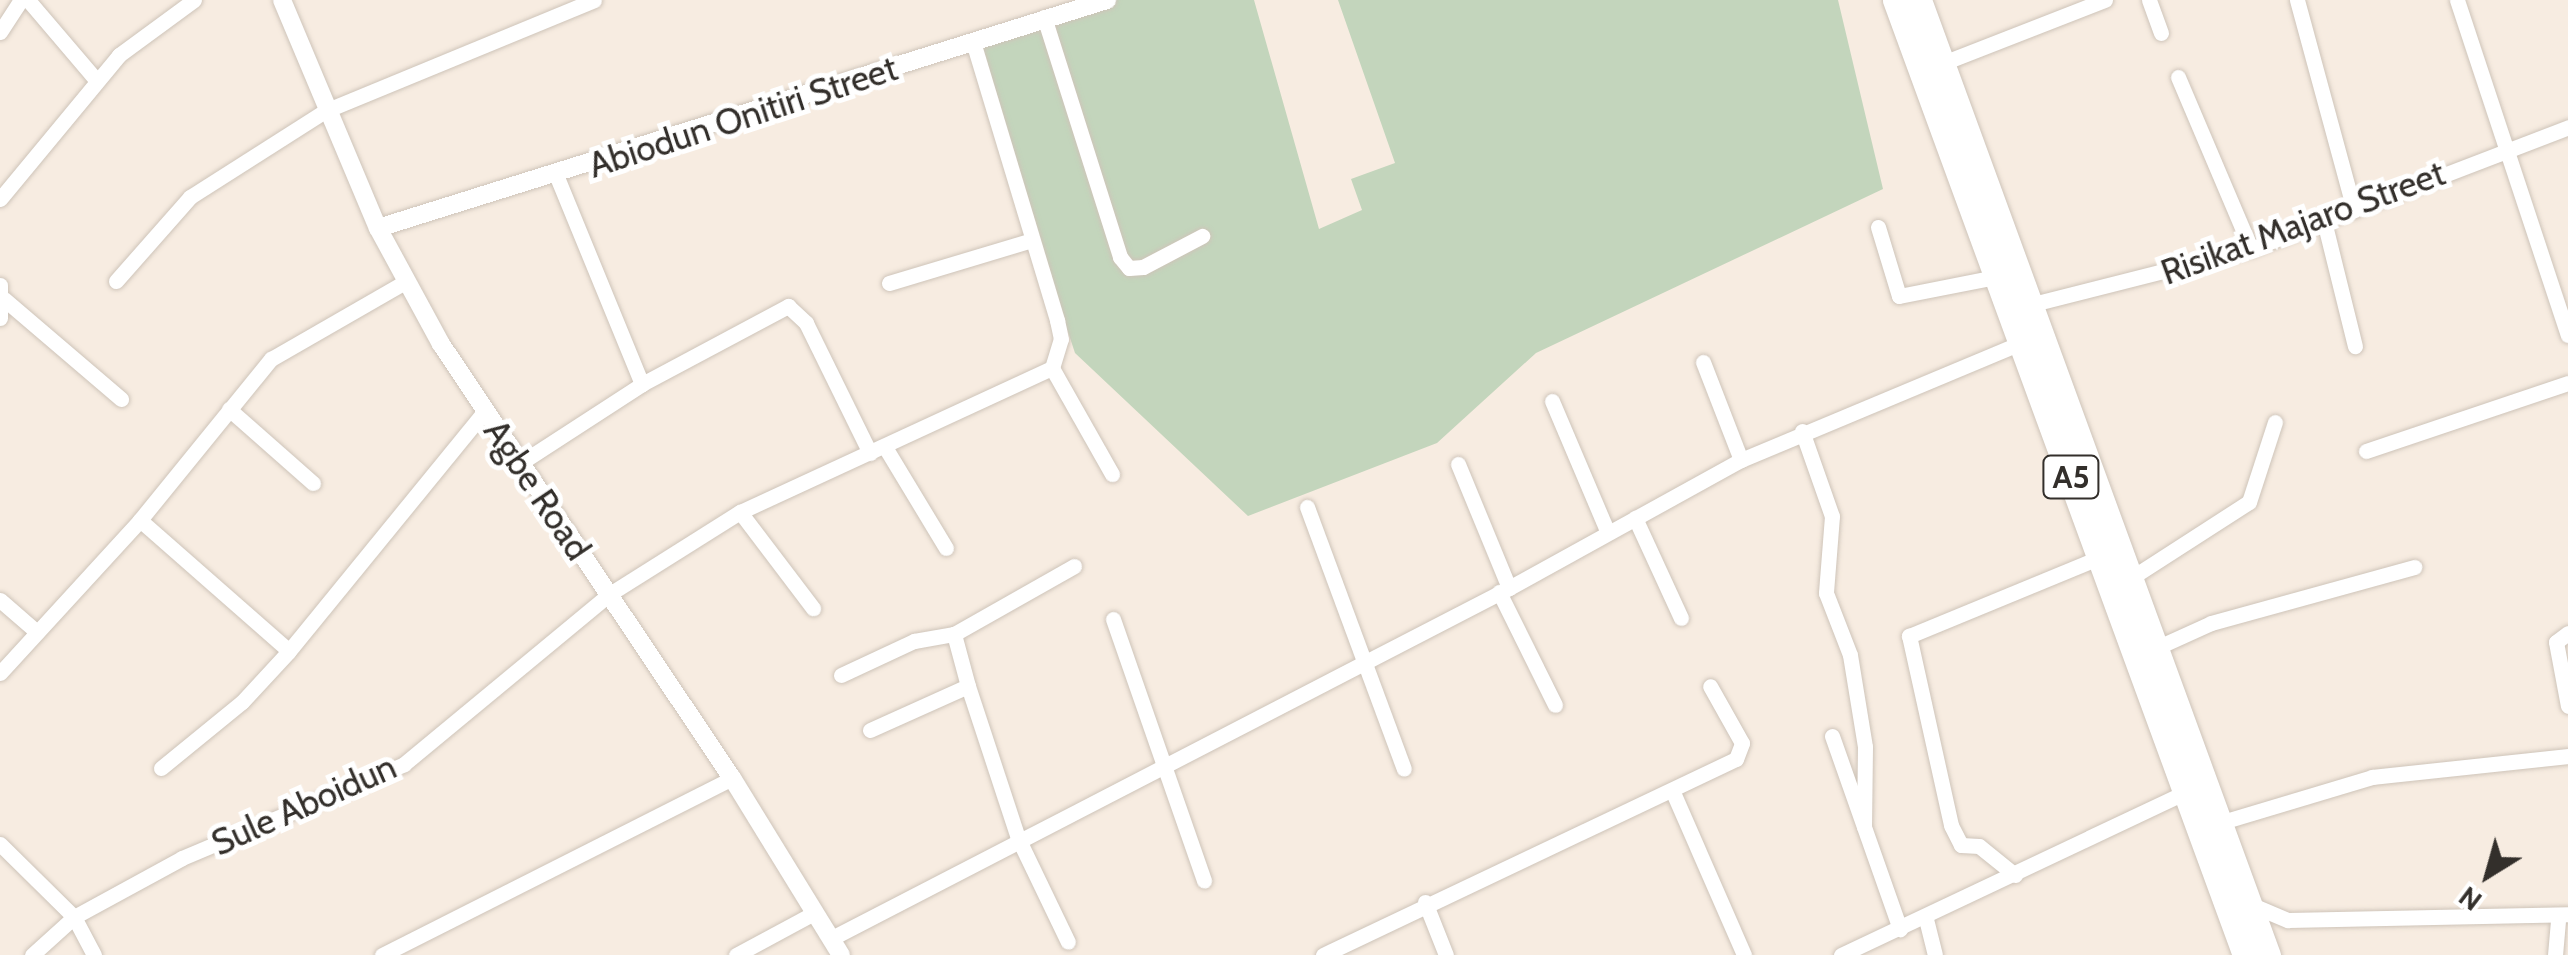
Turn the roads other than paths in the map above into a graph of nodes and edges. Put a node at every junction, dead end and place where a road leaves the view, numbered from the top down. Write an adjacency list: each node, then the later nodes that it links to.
1 (24, 0): 13 (street); 18 (street)
2 (194, 0): 18 (street)
3 (282, 0): 19 (street, Agbe Road)
4 (594, 0): 19 (street)
5 (1106, 0): 12 (street, Abiodun Onitiri Street)
6 (1895, 0): 31 (highway, A5)
7 (1920, 0): 16 (highway, A5)
8 (2105, 0): 16 (street)
9 (2149, 0): 14 (street)
10 (2297, 0): 24 (street)
11 (2457, 0): 21 (street)
12 (1044, 16): 15 (street, Abiodun Onitiri Street); 28 (street)
13 (0, 32)
14 (2161, 33)
15 (973, 41): 22 (street, Abiodun Onitiri Street); 29 (street)
16 (1943, 64): 36 (highway, A5)
17 (2178, 77): 30 (street)
18 (96, 80): 23 (street)
19 (325, 111): 27 (street, Agbe Road); 32 (street)
20 (2568, 127): 21 (street, Risikat Majaro Street)
21 (2510, 148): 24 (street, Risikat Majaro Street); 38 (street)
22 (557, 177): 27 (street, Abiodun Onitiri Street); 44 (street)
23 (0, 199)
24 (2354, 210): 25 (street, Risikat Majaro Street)
25 (2324, 221): 30 (street, Risikat Majaro Street); 40 (street)
26 (1878, 227): 31 (street)
27 (378, 228): 33 (street, Agbe Road)
28 (1202, 236)
29 (1032, 240): 34 (street); 42 (street)
30 (2251, 248): 36 (street, Risikat Majaro Street)
31 (1996, 277): 39 (highway, A5)
32 (116, 281)
33 (406, 282): 47 (street); 48 (street, Agbe Road)
34 (888, 282)
35 (2, 292): 37 (street); 45 (street)
36 (2034, 304): 67 (highway, A5)
37 (0, 318)
38 (2568, 335)
39 (2021, 343): 50 (street); 64 (highway, A5)
40 (2355, 346)
41 (1703, 362): 53 (street)
42 (1052, 368): 51 (street, Sule Aboidun); 56 (street)
43 (2568, 383): 52 (street)
44 (642, 384): 51 (street); 54 (street)
45 (121, 399)
46 (1552, 401): 62 (street)
47 (229, 408): 57 (street); 61 (street)
48 (484, 412): 54 (street, Agbe Road); 78 (street)
49 (2275, 422): 67 (street)
50 (1802, 431): 53 (street); 96 (street)
51 (877, 450): 59 (street, Sule Aboidun); 63 (street)
52 (2366, 450)
53 (1741, 460): 60 (street)
54 (519, 464): 69 (street, Agbe Road)
55 (1458, 464): 68 (street)
56 (1112, 474)
57 (313, 484)
58 (1307, 507): 79 (street)
59 (740, 512): 69 (street, Sule Aboidun); 71 (street)
60 (1635, 518): 62 (street); 72 (street)
61 (140, 520): 74 (street); 78 (street)
62 (1608, 534): 68 (street)
63 (946, 548)
64 (2101, 558): 94 (highway, A5); 99 (street)
65 (1074, 566): 75 (street)
66 (2414, 567): 77 (street)
67 (2131, 578): 77 (highway, A5)
68 (1504, 590): 79 (street); 84 (street)
69 (608, 595): 92 (street, Agbe Road); 105 (street, Sule Aboidun)
70 (0, 600): 74 (street)
71 (813, 608)
72 (1681, 618)
73 (1113, 619): 89 (street)
74 (37, 632): 80 (street)
75 (954, 634): 81 (street); 82 (street)
76 (2568, 634): 85 (street)
77 (2156, 648): 95 (highway, A5)
78 (289, 651): 90 (street)
79 (1366, 660): 89 (street); 91 (street)
80 (0, 672)
81 (842, 676)
82 (968, 686): 86 (street); 97 (street)
83 (1710, 686): 93 (street)
84 (1555, 705)
85 (2568, 706)
86 (870, 730)
87 (1832, 736): 96 (street)
88 (2568, 756): 95 (street)
89 (1164, 762): 97 (street); 100 (street)
90 (161, 768)
91 (1404, 769)
92 (732, 778): 103 (street, Agbe Road); 112 (street)
93 (1672, 790): 101 (street); 116 (street)
94 (2184, 793): 99 (street); 102 (highway, A5)
95 (2219, 823): 102 (highway, A5)
96 (1864, 826): 107 (street)
97 (1018, 838): 108 (street); 109 (street)
98 (0, 844): 105 (street)
99 (2015, 875): 106 (street)
100 (1204, 881)
101 (1425, 902): 114 (street); 115 (street)
102 (2236, 904): 104 (street); 119 (highway, A5); 120 (highway, A5)
103 (814, 913): 109 (street, Agbe Road); 113 (street)
104 (2563, 916): 121 (street)
105 (74, 917): 110 (street, Sule Aboidun); 111 (street)
106 (1926, 919): 107 (street); 118 (street)
107 (1900, 929): 117 (street)
108 (1068, 942)
109 (835, 947)
110 (32, 955)
111 (94, 955)
112 (382, 955)
113 (736, 955)
114 (1323, 955)
115 (1446, 955)
116 (1744, 955)
117 (1841, 955)
118 (1935, 955)
119 (2245, 955)
120 (2268, 955)
121 (2555, 955)

